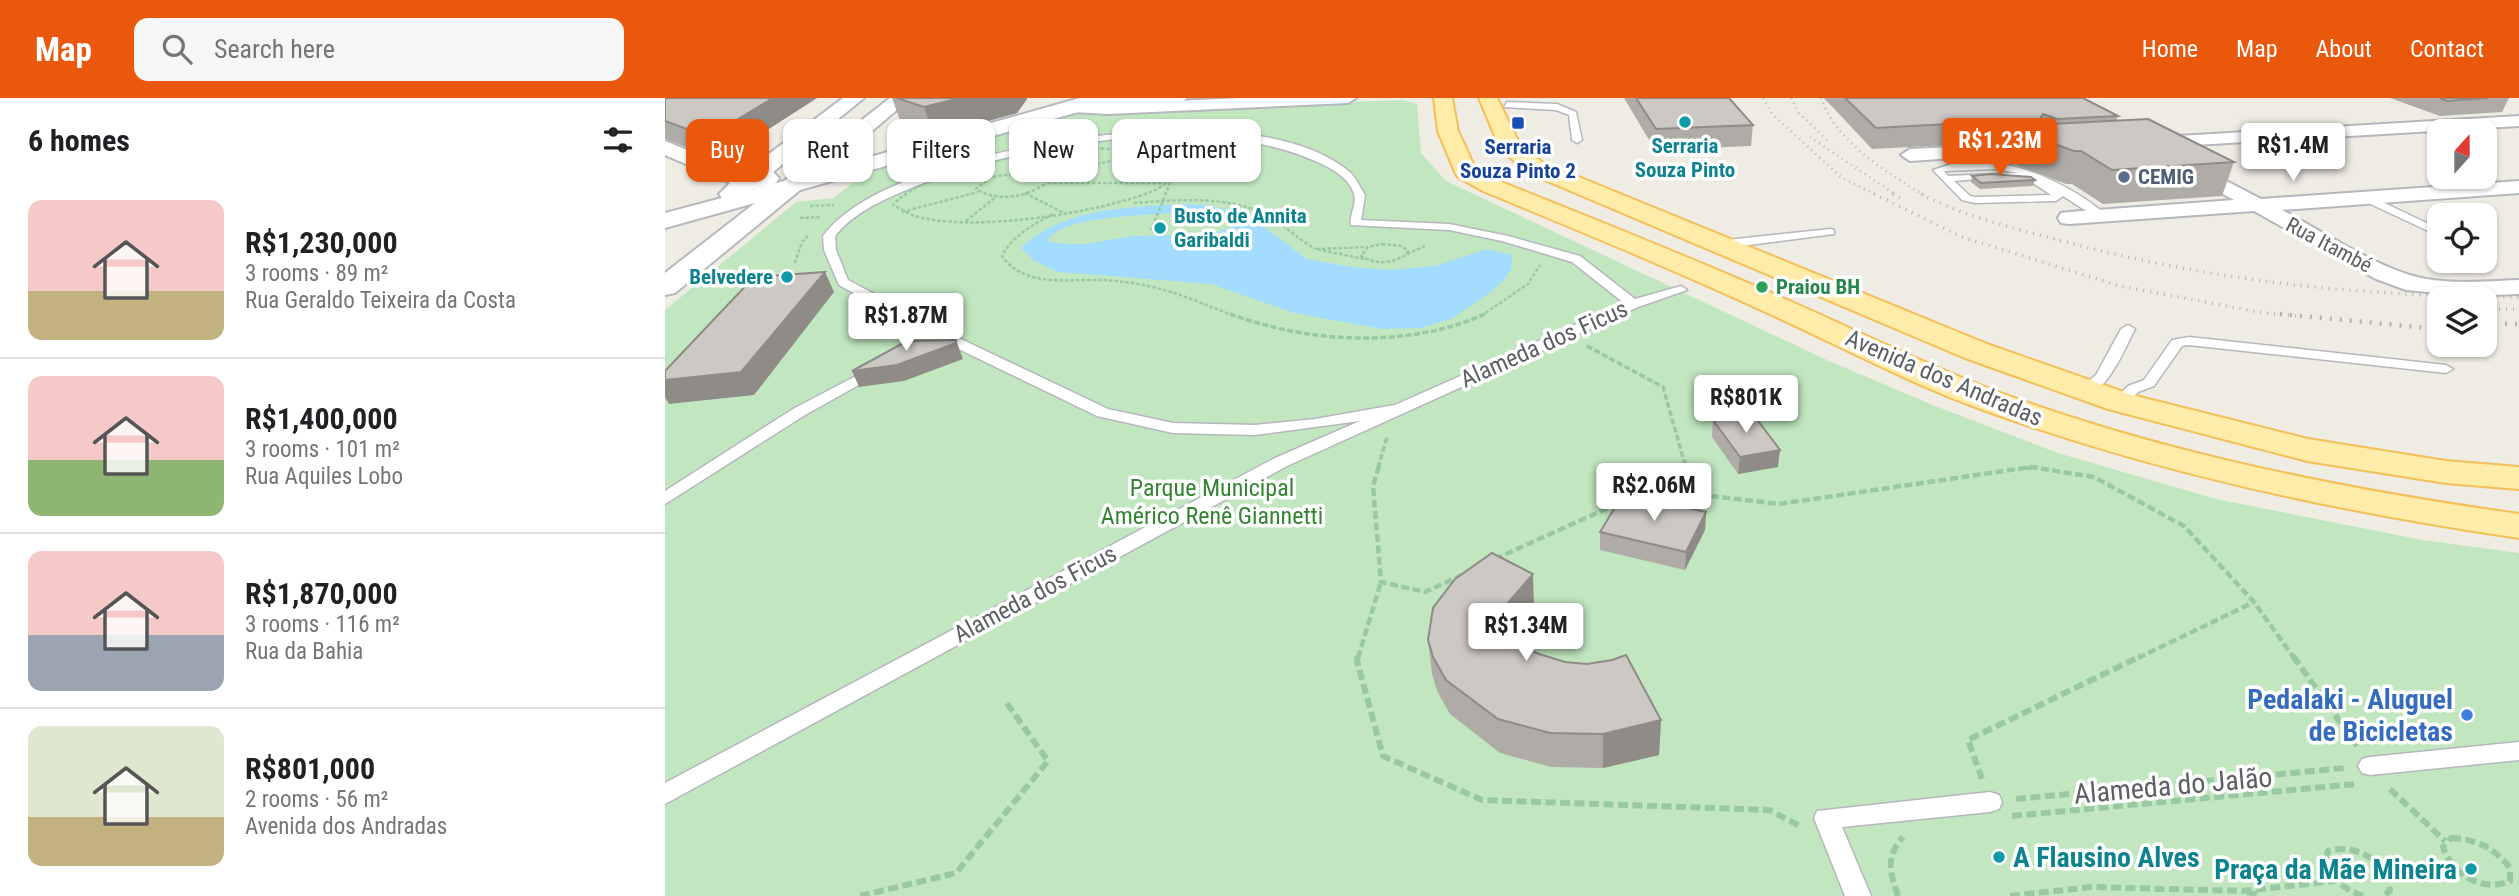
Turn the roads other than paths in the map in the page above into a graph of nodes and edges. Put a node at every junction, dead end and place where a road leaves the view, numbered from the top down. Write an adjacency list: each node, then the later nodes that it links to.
1 (855, 98): 18 (main road)
2 (902, 98): 11 (main road)
3 (1178, 98): 6 (main road)
4 (1348, 98): 8 (street)
5 (1488, 98): 9 (main road, Avenida dos Andradas)
6 (1144, 99): 8 (main road)
7 (1450, 99): 46 (main road, Avenida dos Andradas)
8 (1088, 102): 17 (main road)
9 (1506, 112): 12 (lane); 33 (main road, Avenida dos Andradas)
10 (2519, 121): 26 (street, Rua Itambé)
11 (873, 123)
12 (1577, 140)
13 (665, 146): 15 (main road)
14 (2016, 150): 16 (street)
15 (686, 155)
16 (1910, 155)
17 (873, 158)
18 (769, 164)
19 (1945, 179): 19 (lane); 27 (lane)
20 (746, 182): 25 (main road)
21 (788, 182): 25 (main road)
22 (804, 182): 34 (main road)
23 (2519, 187): 24 (street)
24 (2368, 199): 26 (street); 30 (lane)
25 (715, 207): 29 (main road); 32 (main road)
26 (2259, 207): 27 (street); 35 (street, Rua Itambé)
27 (2101, 216): 28 (street)
28 (2069, 218)
29 (665, 221)
30 (2427, 227)
31 (1830, 232): 33 (lane)
32 (665, 243)
33 (1718, 245): 41 (main road, Avenida dos Andradas)
34 (665, 287)
35 (2519, 287)
36 (1682, 289): 37 (lane, Alameda dos Ficus)
37 (1633, 304): 43 (lane, Alameda dos Ficus); 43 (lane)
38 (2128, 329): 41 (lane)
39 (893, 360): 45 (lane)
40 (2446, 369): 42 (lane)
41 (2086, 390): 42 (main road, Avenida dos Andradas)
42 (2139, 398): 44 (main road, Avenida dos Andradas)
43 (1399, 409): 49 (lane, Alameda dos Ficus)
44 (2515, 478)
45 (665, 499)
46 (2519, 526)
47 (2519, 751): 48 (lane)
48 (2376, 774)
49 (665, 794)
50 (1998, 809): 51 (lane)
51 (1858, 896)

